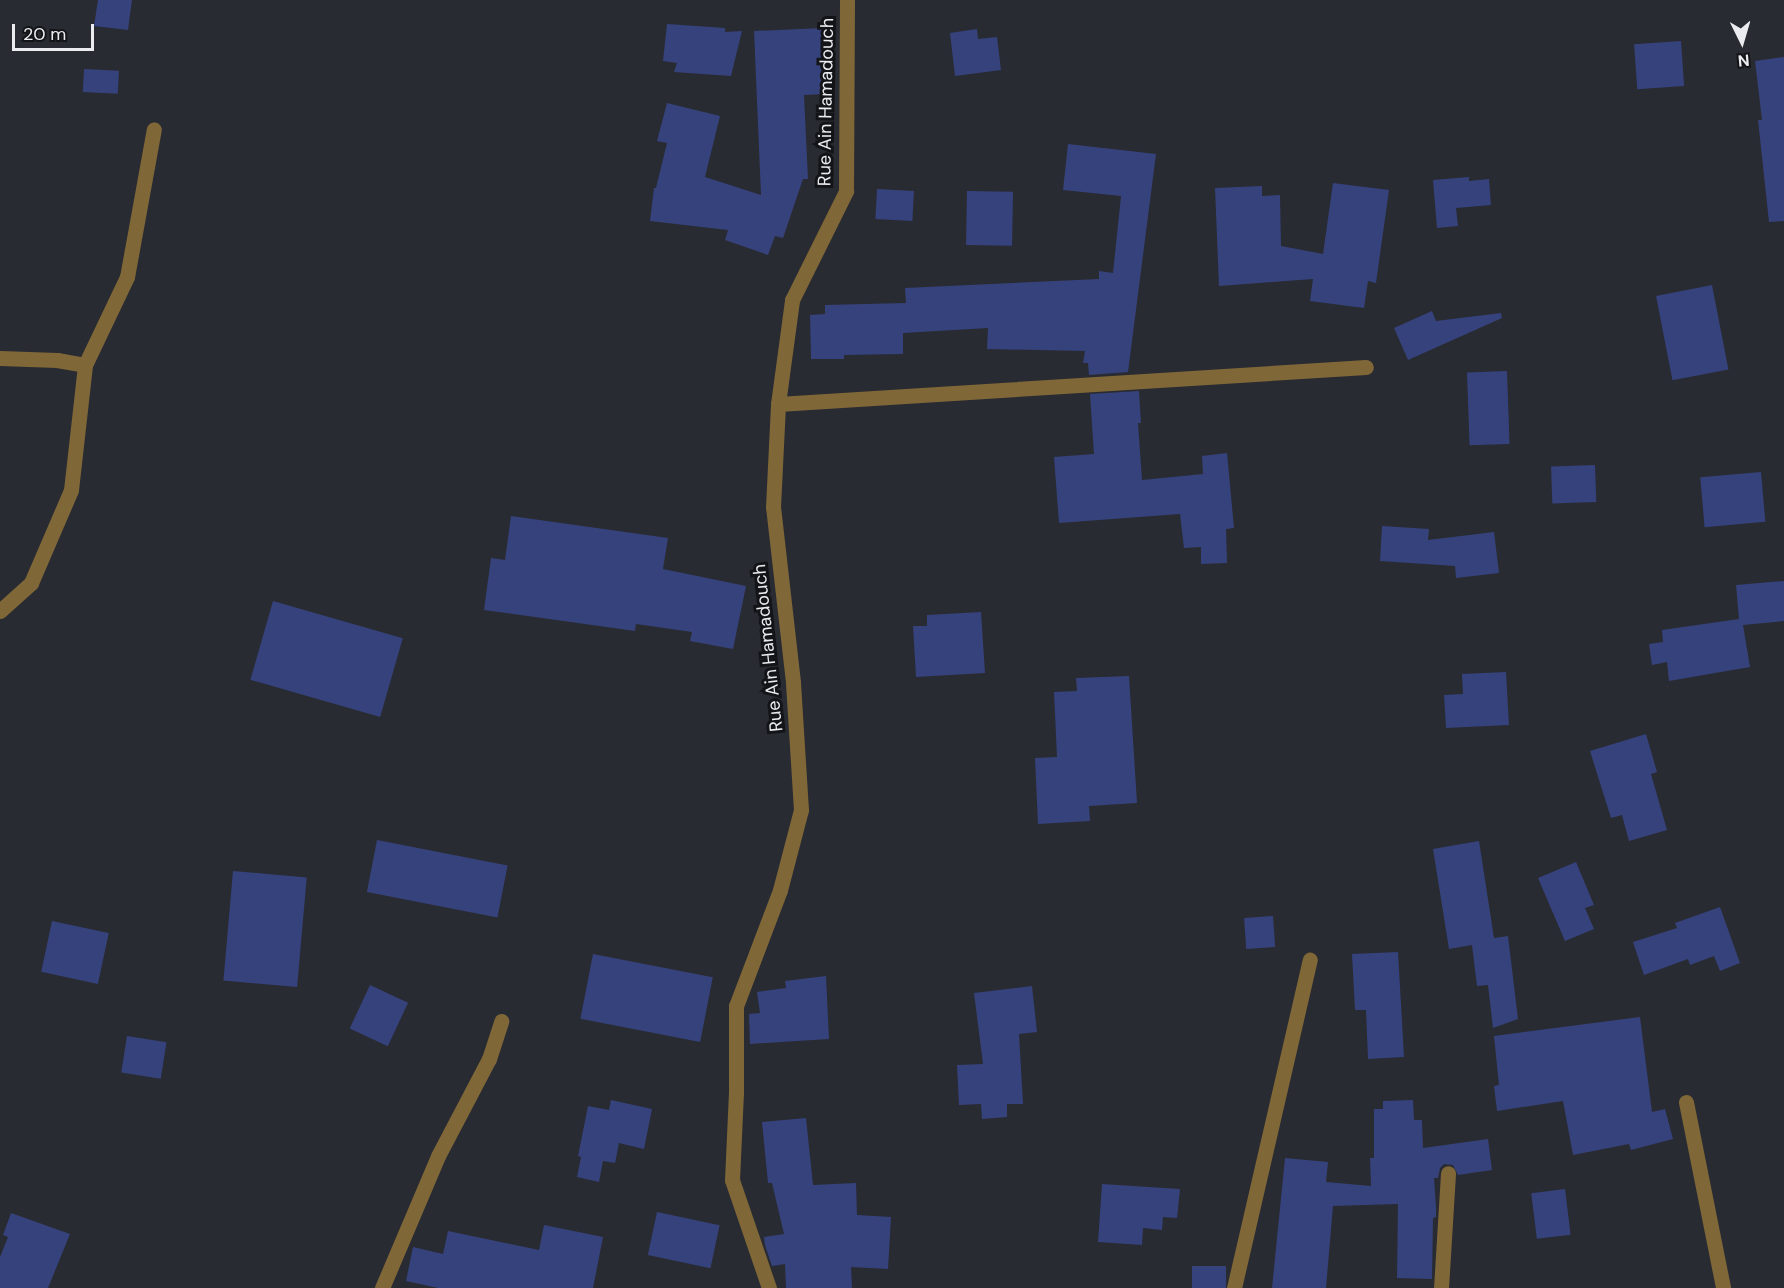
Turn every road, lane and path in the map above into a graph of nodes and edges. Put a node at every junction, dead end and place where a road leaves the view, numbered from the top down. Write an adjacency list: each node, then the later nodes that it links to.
1 (847, 0): 6 (street, Rue Ain Hamadouch)
2 (154, 129): 4 (street)
3 (0, 358): 4 (street)
4 (85, 365): 7 (street)
5 (1366, 367): 6 (street)
6 (777, 405): 13 (street, Rue Ain Hamadouch)
7 (0, 611)
8 (1310, 960): 14 (street)
9 (501, 1021): 12 (street)
10 (1686, 1102): 16 (street)
11 (1448, 1173): 15 (street)
12 (382, 1288)
13 (769, 1288)
14 (1234, 1288)
15 (1441, 1288)
16 (1723, 1288)

